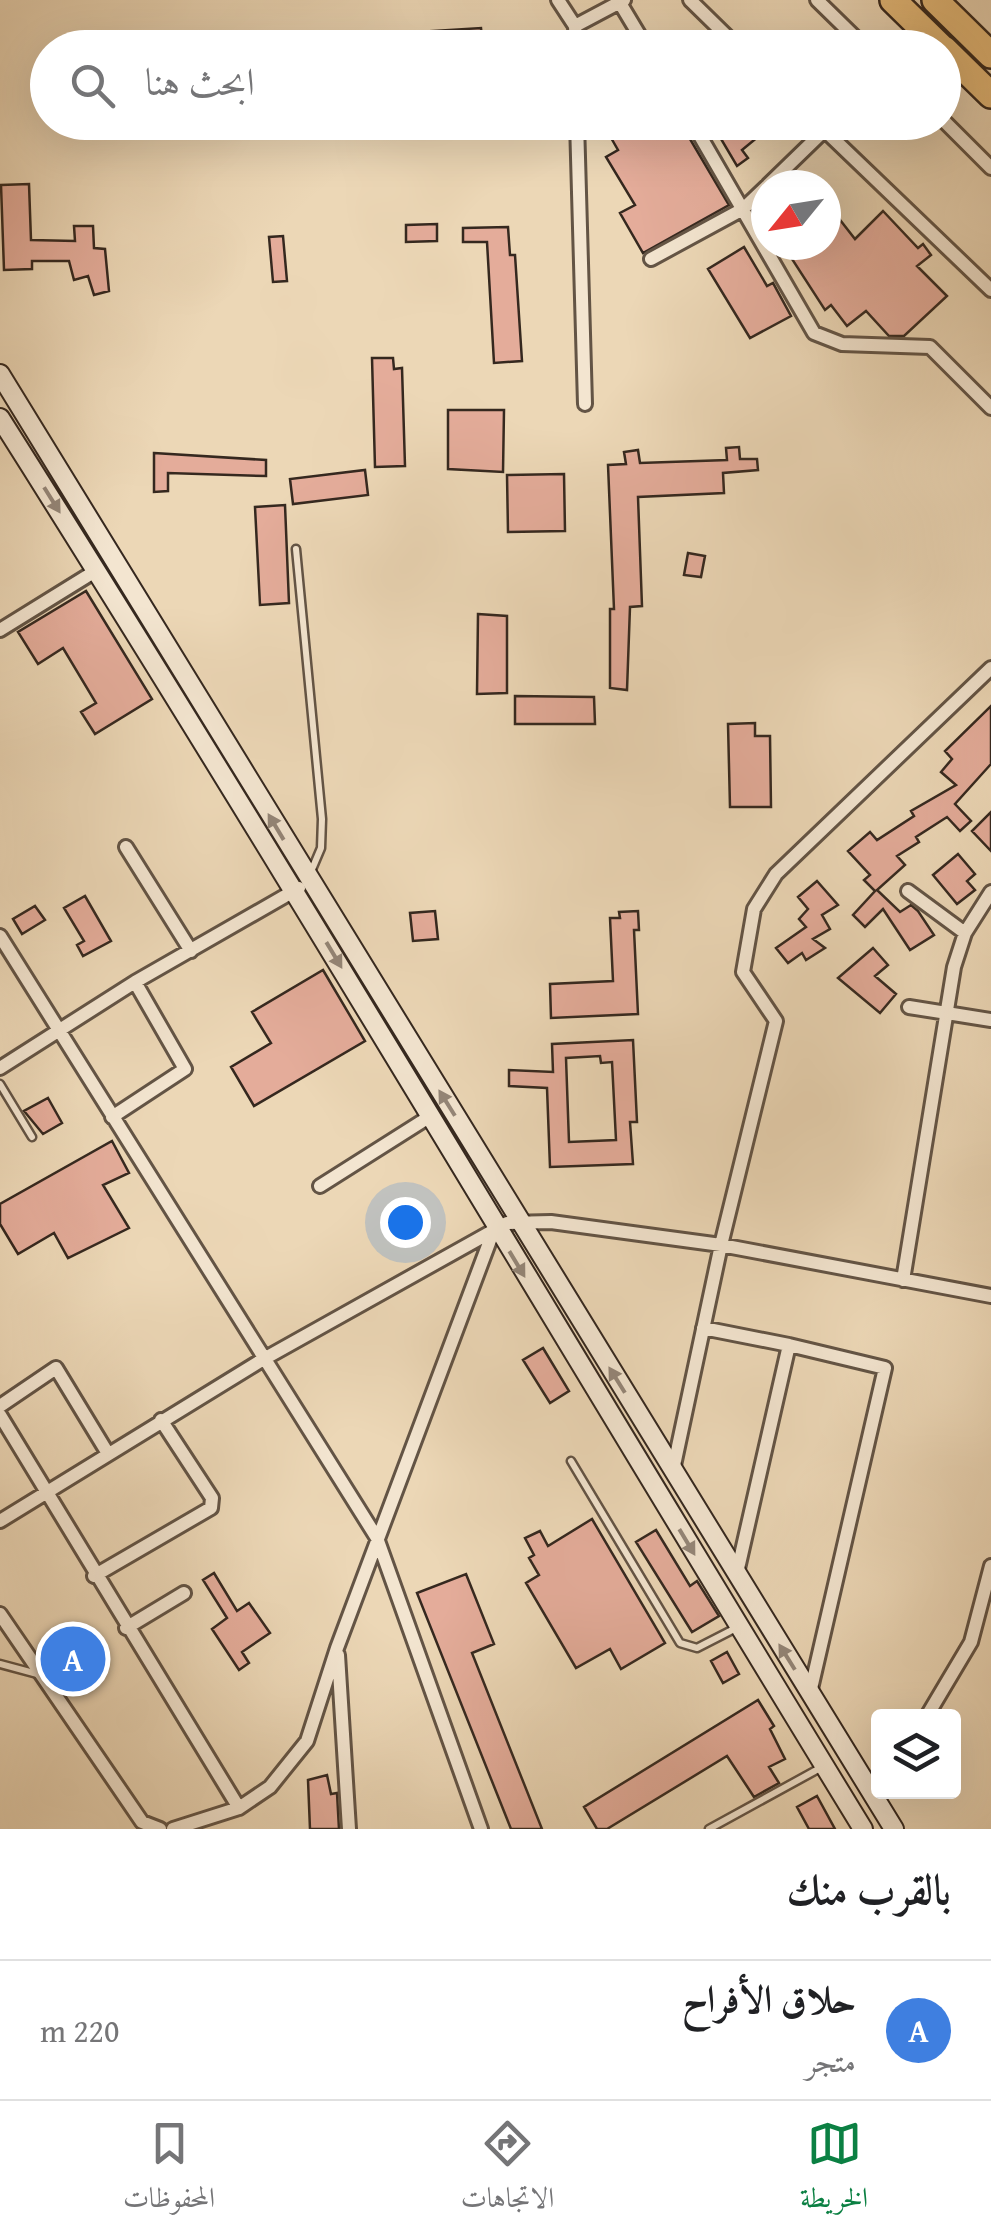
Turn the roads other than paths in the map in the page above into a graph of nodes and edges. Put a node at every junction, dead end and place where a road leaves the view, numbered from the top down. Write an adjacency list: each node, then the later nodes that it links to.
1 (558, 0): 7 (street)
2 (690, 0): 10 (street)
3 (816, 0): 11 (street)
4 (893, 0): 12 (highway)
5 (935, 0): 13 (highway)
6 (622, 2): 7 (street); 9 (street)
7 (575, 26): 8 (street)
8 (575, 30)
9 (637, 30)
10 (721, 30)
11 (847, 30)
12 (924, 30)
13 (991, 55)
14 (961, 66): 15 (highway)
15 (991, 96)
16 (961, 138): 21 (street)
17 (577, 140): 28 (street)
18 (703, 140): 24 (street)
19 (811, 140): 22 (street)
20 (840, 140): 26 (street)
21 (991, 168)
22 (782, 170)
23 (751, 201): 24 (street)
24 (743, 209): 25 (street); 29 (street)
25 (651, 259)
26 (991, 290)
27 (0, 374): 36 (street, one-way to 27)
28 (585, 404)
29 (991, 408)
30 (0, 418): 32 (street, one-way to 32)
31 (296, 549): 36 (lane)
32 (96, 570): 33 (street); 36 (street)
33 (1, 626)
34 (991, 668): 55 (street)
35 (126, 848): 41 (street)
36 (302, 885): 41 (street); 50 (street, one-way to 50); 53 (street, one-way to 36)
37 (908, 892): 39 (street)
38 (991, 892): 39 (street)
39 (965, 933): 44 (street)
40 (0, 936): 46 (street)
41 (191, 951): 42 (street)
42 (134, 982): 46 (street); 49 (street)
43 (909, 1006): 44 (street)
44 (947, 1011): 45 (street); 56 (street)
45 (991, 1020)
46 (59, 1030): 47 (street); 49 (street)
47 (0, 1068)
48 (0, 1084): 51 (lane)
49 (112, 1117): 60 (street)
50 (430, 1117): 52 (street); 54 (street)
51 (32, 1137)
52 (320, 1186)
53 (520, 1221): 54 (street); 55 (street); 66 (street, one-way to 53)
54 (494, 1227): 60 (street); 69 (street); 76 (street, one-way to 76)
55 (721, 1246): 56 (street); 58 (street)
56 (903, 1280): 57 (street)
57 (991, 1296)
58 (704, 1328): 59 (street); 66 (street)
59 (789, 1345): 71 (street); 81 (street)
60 (262, 1360): 63 (street); 69 (street)
61 (0, 1406): 64 (street)
62 (0, 1415): 67 (street)
63 (161, 1420): 64 (street); 72 (street)
64 (107, 1452): 67 (street)
65 (571, 1460): 76 (lane)
66 (673, 1470): 71 (street)
67 (45, 1490): 68 (street); 72 (street)
68 (0, 1520)
69 (378, 1538): 78 (street); 87 (street)
70 (991, 1566): 82 (street)
71 (736, 1573): 74 (street)
72 (94, 1576): 77 (street)
73 (184, 1593): 77 (street)
74 (760, 1612): 76 (street); 81 (street, one-way to 74)
75 (0, 1614): 80 (street)
76 (739, 1626): 83 (street)
77 (126, 1628): 86 (street)
78 (338, 1648): 86 (street); 90 (street)
79 (0, 1664): 80 (lane)
80 (46, 1677): 88 (street)
81 (810, 1693): 84 (street)
82 (931, 1709)
83 (824, 1765): 92 (lane); 93 (street)
84 (871, 1784)
85 (879, 1799): 94 (street)
86 (239, 1808): 89 (street)
87 (480, 1826): 91 (street)
88 (160, 1829)
89 (173, 1829)
90 (349, 1829)
91 (464, 1829)
92 (709, 1829)
93 (864, 1829)
94 (894, 1829)

